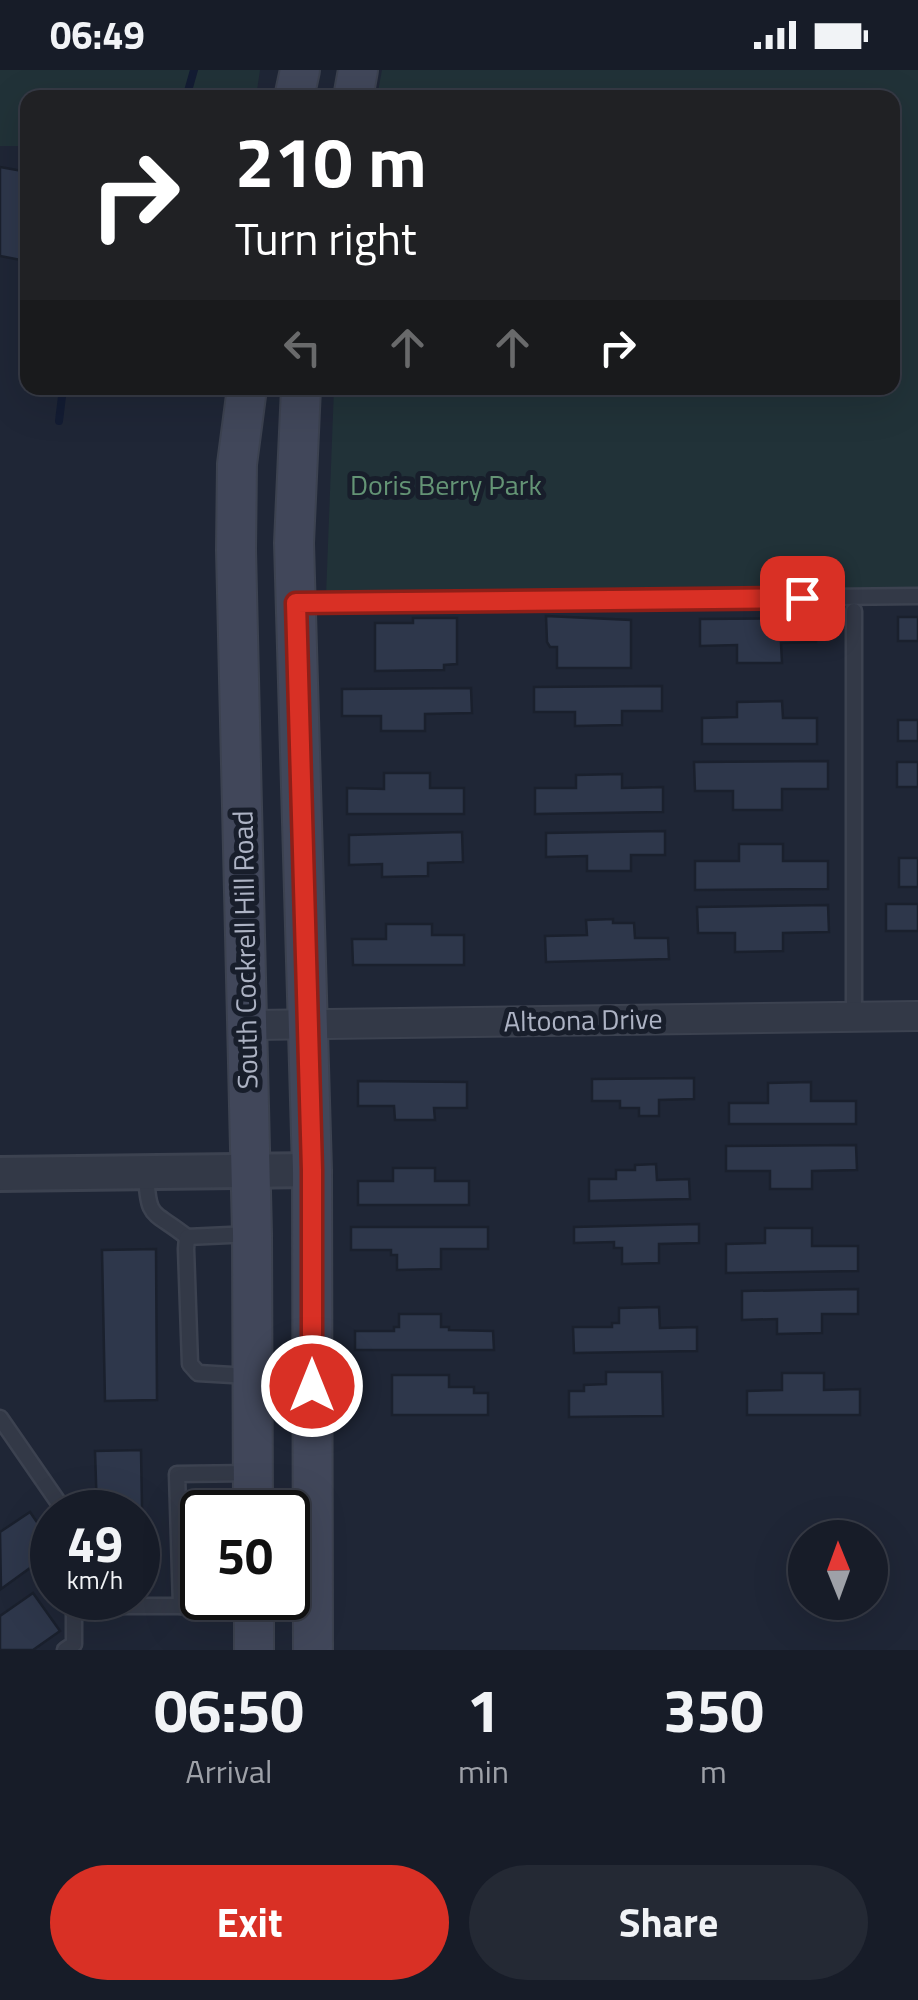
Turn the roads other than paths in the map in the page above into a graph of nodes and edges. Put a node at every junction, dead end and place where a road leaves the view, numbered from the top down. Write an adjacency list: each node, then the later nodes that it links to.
1 (246, 395): 8 (main road, South Cockrell Hill Road)
2 (302, 395): 4 (main road)
3 (918, 596): 4 (lane)
4 (296, 603): 9 (main road)
5 (854, 611): 6 (lane)
6 (854, 1016): 7 (street, Altoona Drive); 9 (street, Altoona Drive)
7 (918, 1016)
8 (247, 1024): 9 (street, Altoona Drive); 10 (main road, South Cockrell Hill Road)
9 (308, 1024): 11 (main road)
10 (250, 1169): 11 (street); 12 (street); 14 (main road, South Cockrell Hill Road)
11 (312, 1170): 26 (main road)
12 (146, 1171): 13 (street); 15 (lane)
13 (0, 1174)
14 (252, 1234): 15 (lane); 16 (main road, South Cockrell Hill Road)
15 (187, 1238): 16 (lane)
16 (252, 1376): 18 (main road, South Cockrell Hill Road)
17 (0, 1418): 19 (lane)
18 (252, 1473): 20 (main road, South Cockrell Hill Road); 21 (lane)
19 (50, 1490)
20 (252, 1490)
21 (180, 1573)
22 (74, 1620): 24 (lane)
23 (254, 1620): 25 (main road)
24 (65, 1650)
25 (254, 1650)
26 (313, 1650)

